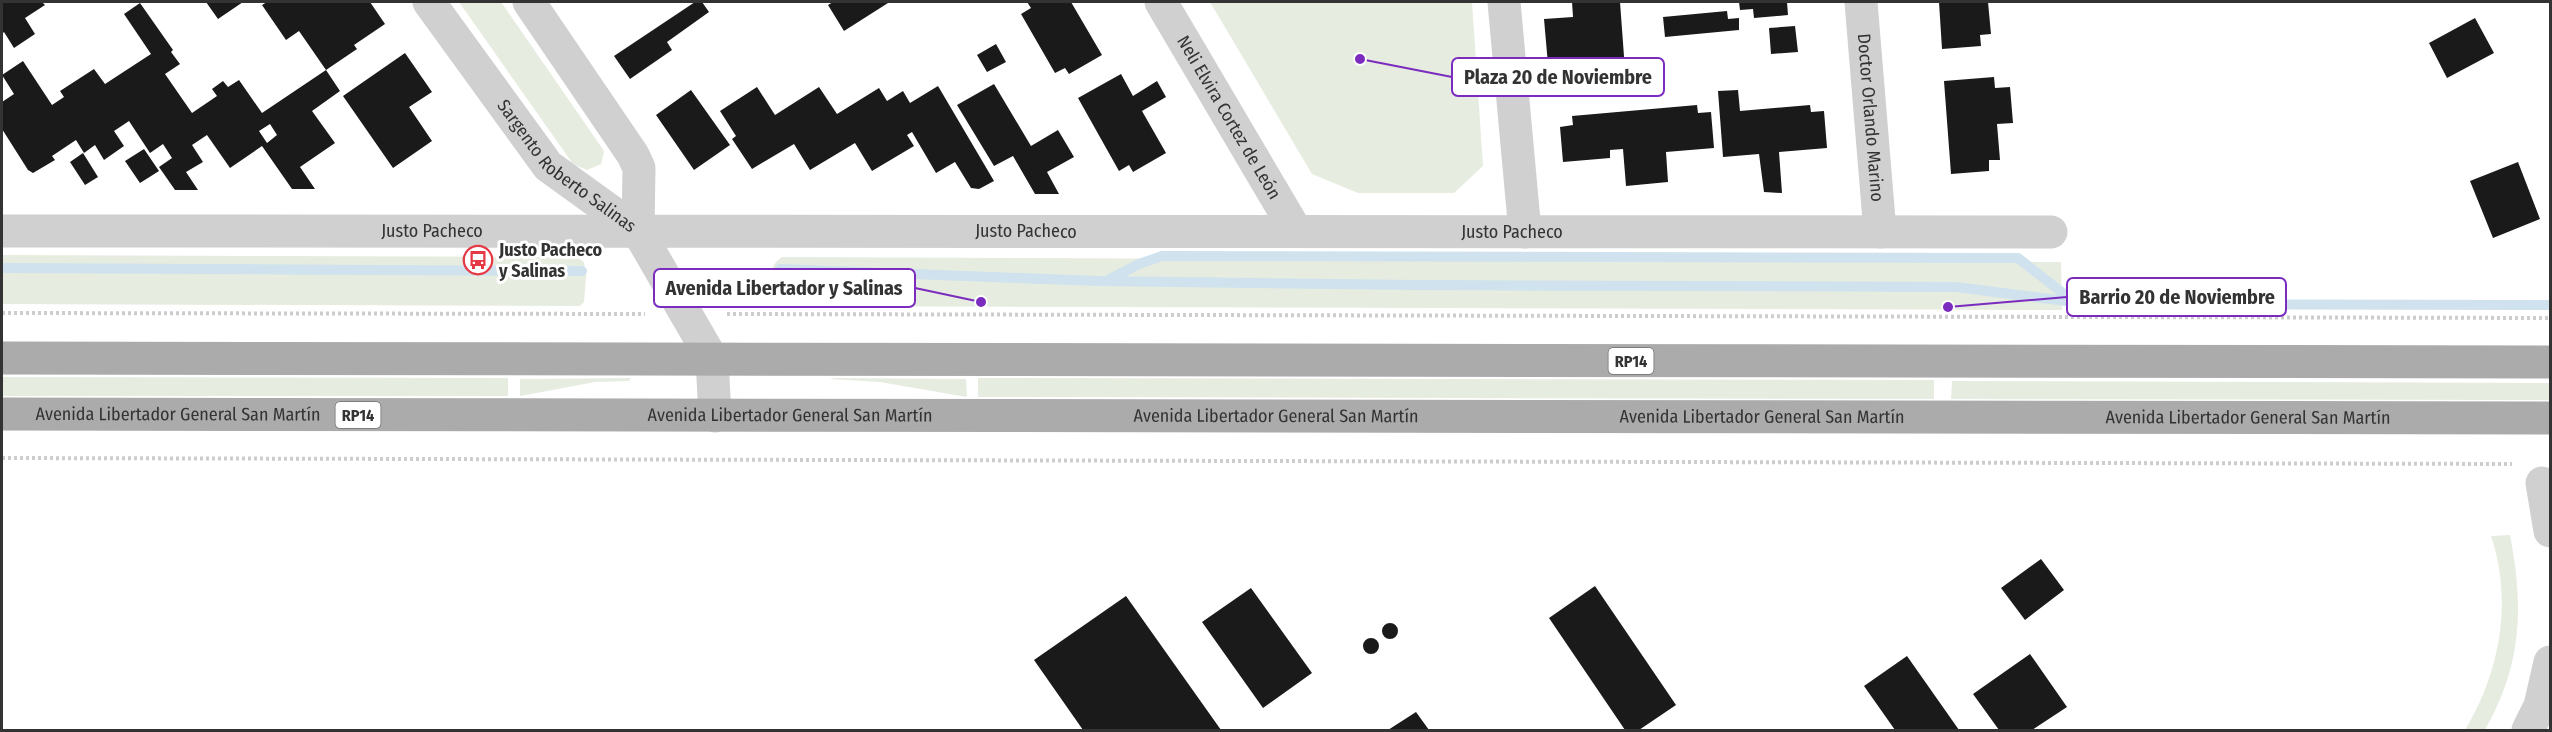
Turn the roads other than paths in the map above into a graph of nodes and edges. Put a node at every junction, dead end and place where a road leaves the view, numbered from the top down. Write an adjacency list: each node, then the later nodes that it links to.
1 (429, 2): 7 (street, Sargento Roberto Salinas)
2 (529, 2): 7 (street, Sargento Roberto Salinas)
3 (1161, 2): 8 (street, Neli Elvira Cortez de León)
4 (1504, 2): 9 (street)
5 (1861, 2): 10 (street, Doctor Orlando Marino)
6 (6, 225): 7 (street, Justo Pacheco)
7 (638, 231): 8 (street, Justo Pacheco); 13 (street)
8 (1296, 231): 9 (street, Justo Pacheco)
9 (1524, 232): 10 (street, Justo Pacheco)
10 (1880, 232): 11 (street, Justo Pacheco)
11 (2051, 232)
12 (2, 358): 13 (main road, RP14)
13 (712, 359): 14 (main road, RP14); 16 (street)
14 (2550, 362)
15 (2, 414): 16 (main road, Avenida Libertador General San Martín / RP14)
16 (715, 416): 17 (main road, Avenida Libertador General San Martín / RP14)
17 (2550, 418)
18 (2542, 483): 19 (street)
19 (2550, 531)
20 (2550, 662): 21 (street)
21 (2528, 730)

